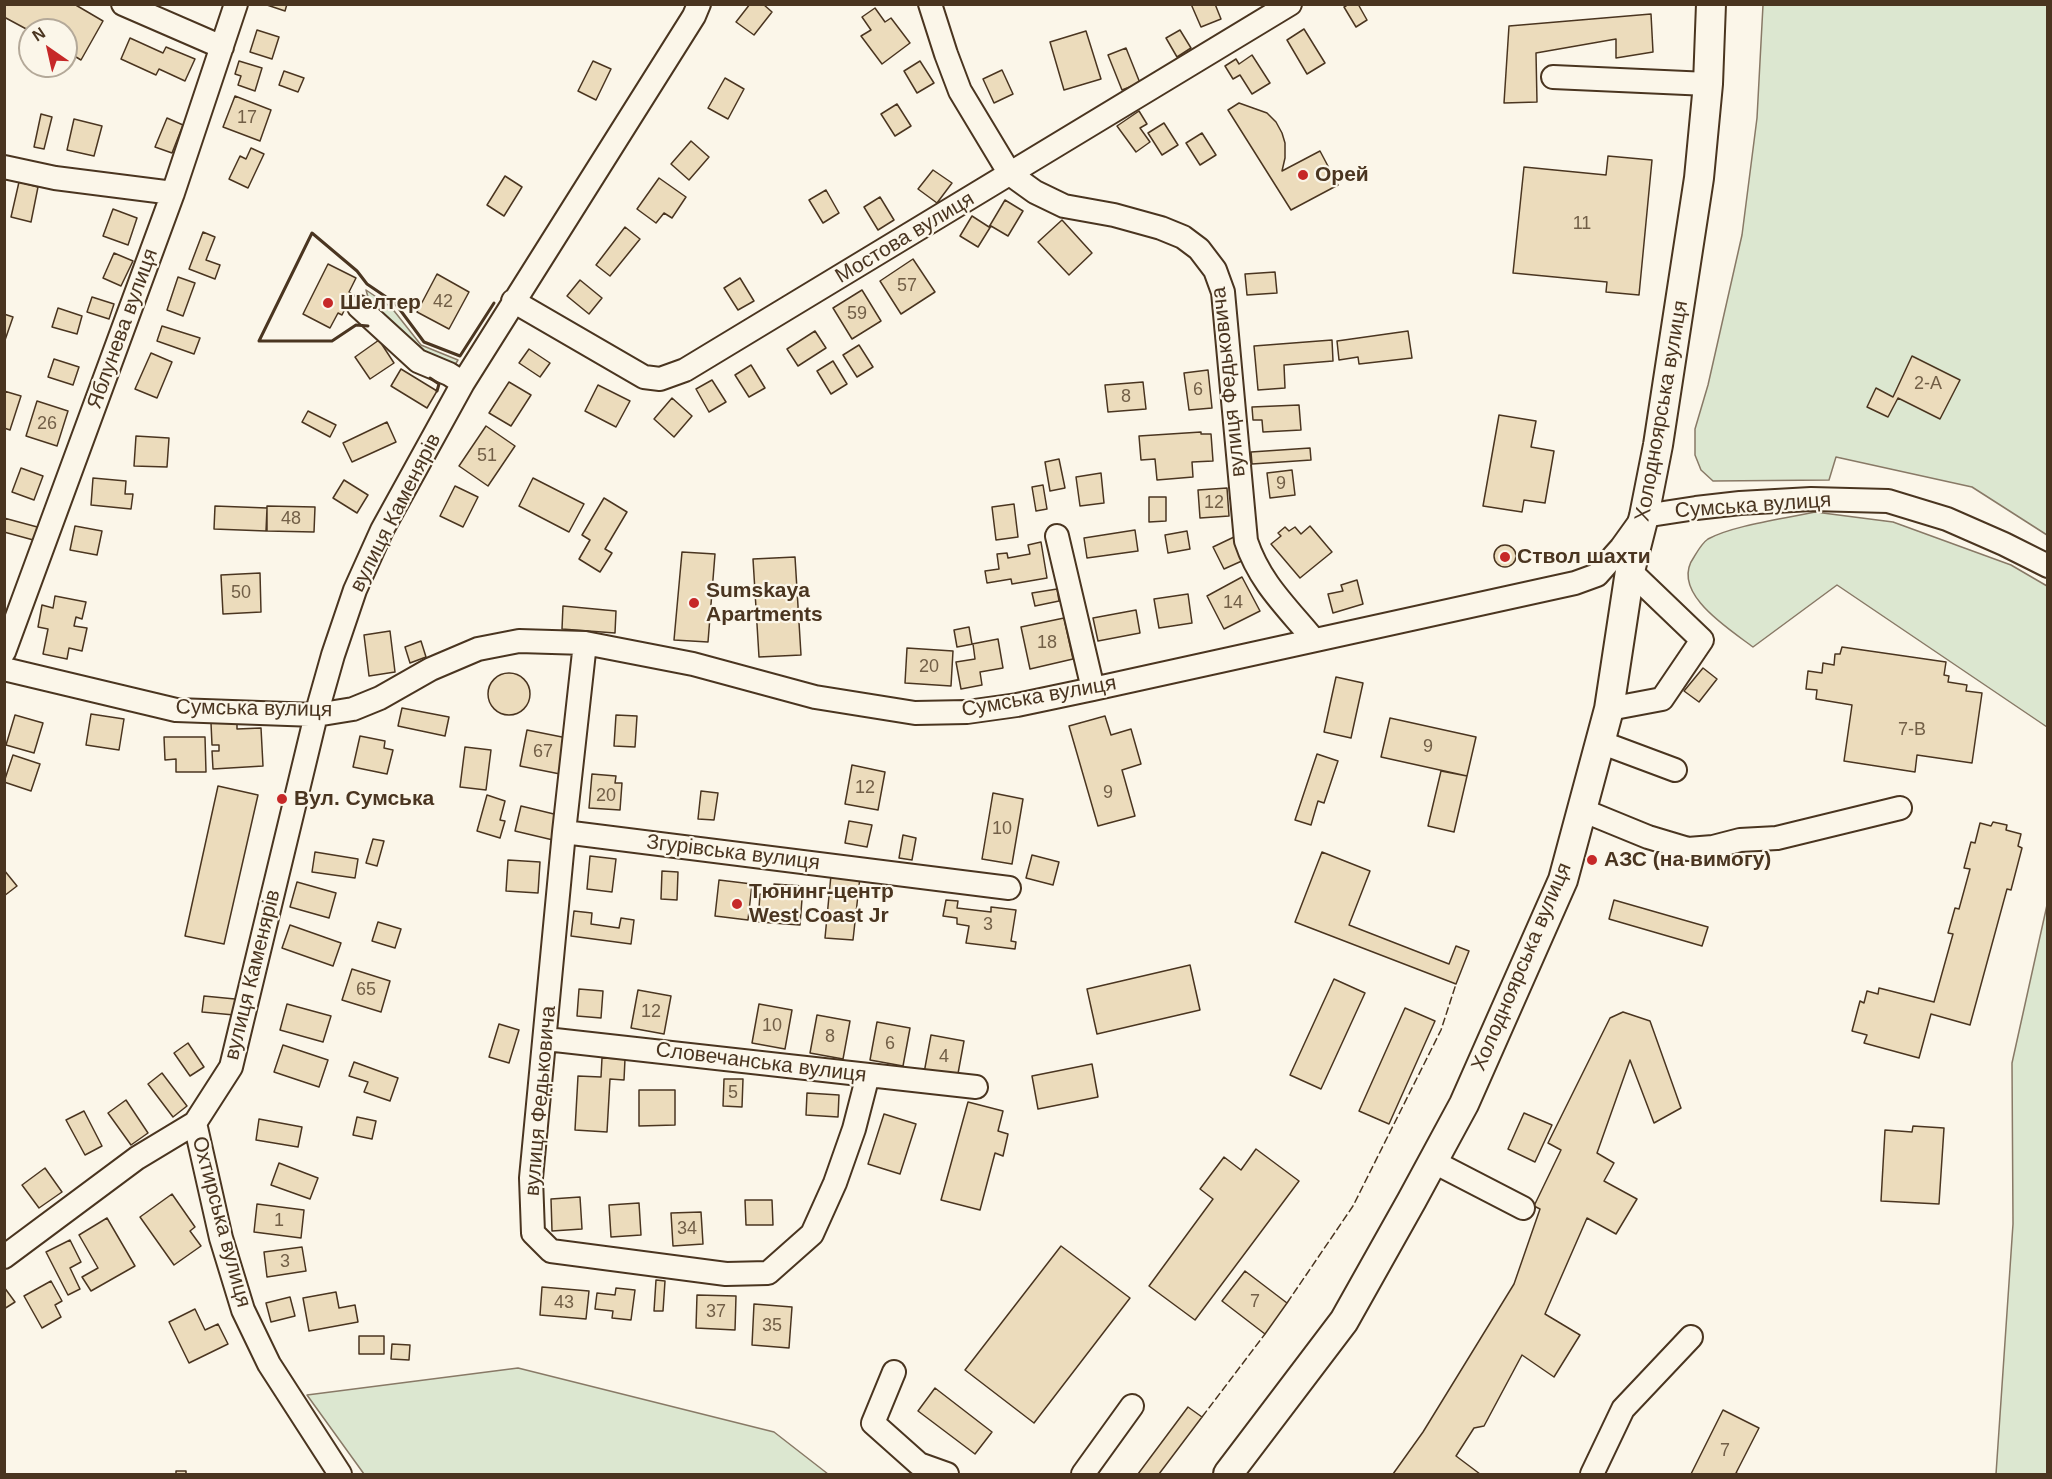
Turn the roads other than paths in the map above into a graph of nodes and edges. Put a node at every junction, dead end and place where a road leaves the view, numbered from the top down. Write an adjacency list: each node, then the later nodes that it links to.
1 (123, 4): 7 (street)
2 (236, 4): 7 (street, Яблунева вулиця)
3 (699, 4): 13 (street, вулиця Каменярів)
4 (930, 4): 11 (street, вулиця Федьковича)
5 (1290, 4): 11 (street, Мостова вулиця)
6 (1711, 4): 9 (main road, Холодноярська вулиця)
7 (222, 46): 12 (street, Яблунева вулиця)
8 (1553, 77): 9 (street)
9 (1708, 84): 16 (main road, Холодноярська вулиця)
10 (4, 167): 12 (street)
11 (1010, 174): 13 (street, Мостова вулиця); 20 (street, вулиця Федьковича)
12 (173, 193): 22 (street, Яблунева вулиця)
13 (513, 301): 15 (street, вулиця Каменярів)
14 (359, 307): 15 (street)
15 (462, 383): 26 (street, вулиця Каменярів)
16 (1644, 516): 18 (street, Сумська вулиця); 19 (main road, Холодноярська вулиця); 20 (street, Сумська вулиця)
17 (1057, 536): 24 (street)
18 (2048, 566)
19 (1630, 571): 25 (main road, Холодноярська вулиця); 25 (street)
20 (1314, 640): 24 (street, Сумська вулиця)
21 (585, 643): 24 (street, Сумська вулиця); 26 (street, Сумська вулиця); 31 (street, вулиця Федьковича)
22 (4, 652)
23 (4, 669): 26 (street, Сумська вулиця)
24 (1093, 689)
25 (1610, 709): 27 (main road, Холодноярська вулиця)
26 (316, 715): 36 (street, вулиця Каменярів)
27 (1600, 742): 28 (street); 30 (main road, Холодноярська вулиця)
28 (1675, 770)
29 (1900, 808): 30 (street)
30 (1582, 810): 37 (main road, Холодноярська вулиця)
31 (564, 832): 32 (street, Згурівська вулиця); 33 (street, вулиця Федьковича)
32 (1009, 888)
33 (546, 1039): 34 (street, Словечанська вулиця); 34 (street, вулиця Федьковича)
34 (868, 1075): 35 (street, Словечанська вулиця)
35 (976, 1087)
36 (195, 1123): 39 (street, вулиця Каменярів); 43 (street, Охтирська вулиця)
37 (1434, 1162): 38 (street); 46 (main road, Холодноярська вулиця)
38 (1523, 1208)
39 (4, 1257)
40 (1691, 1337): 47 (street)
41 (894, 1372): 44 (street)
42 (1132, 1406): 45 (street)
43 (340, 1474)
44 (947, 1474)
45 (1083, 1474)
46 (1228, 1474)
47 (1592, 1474)

